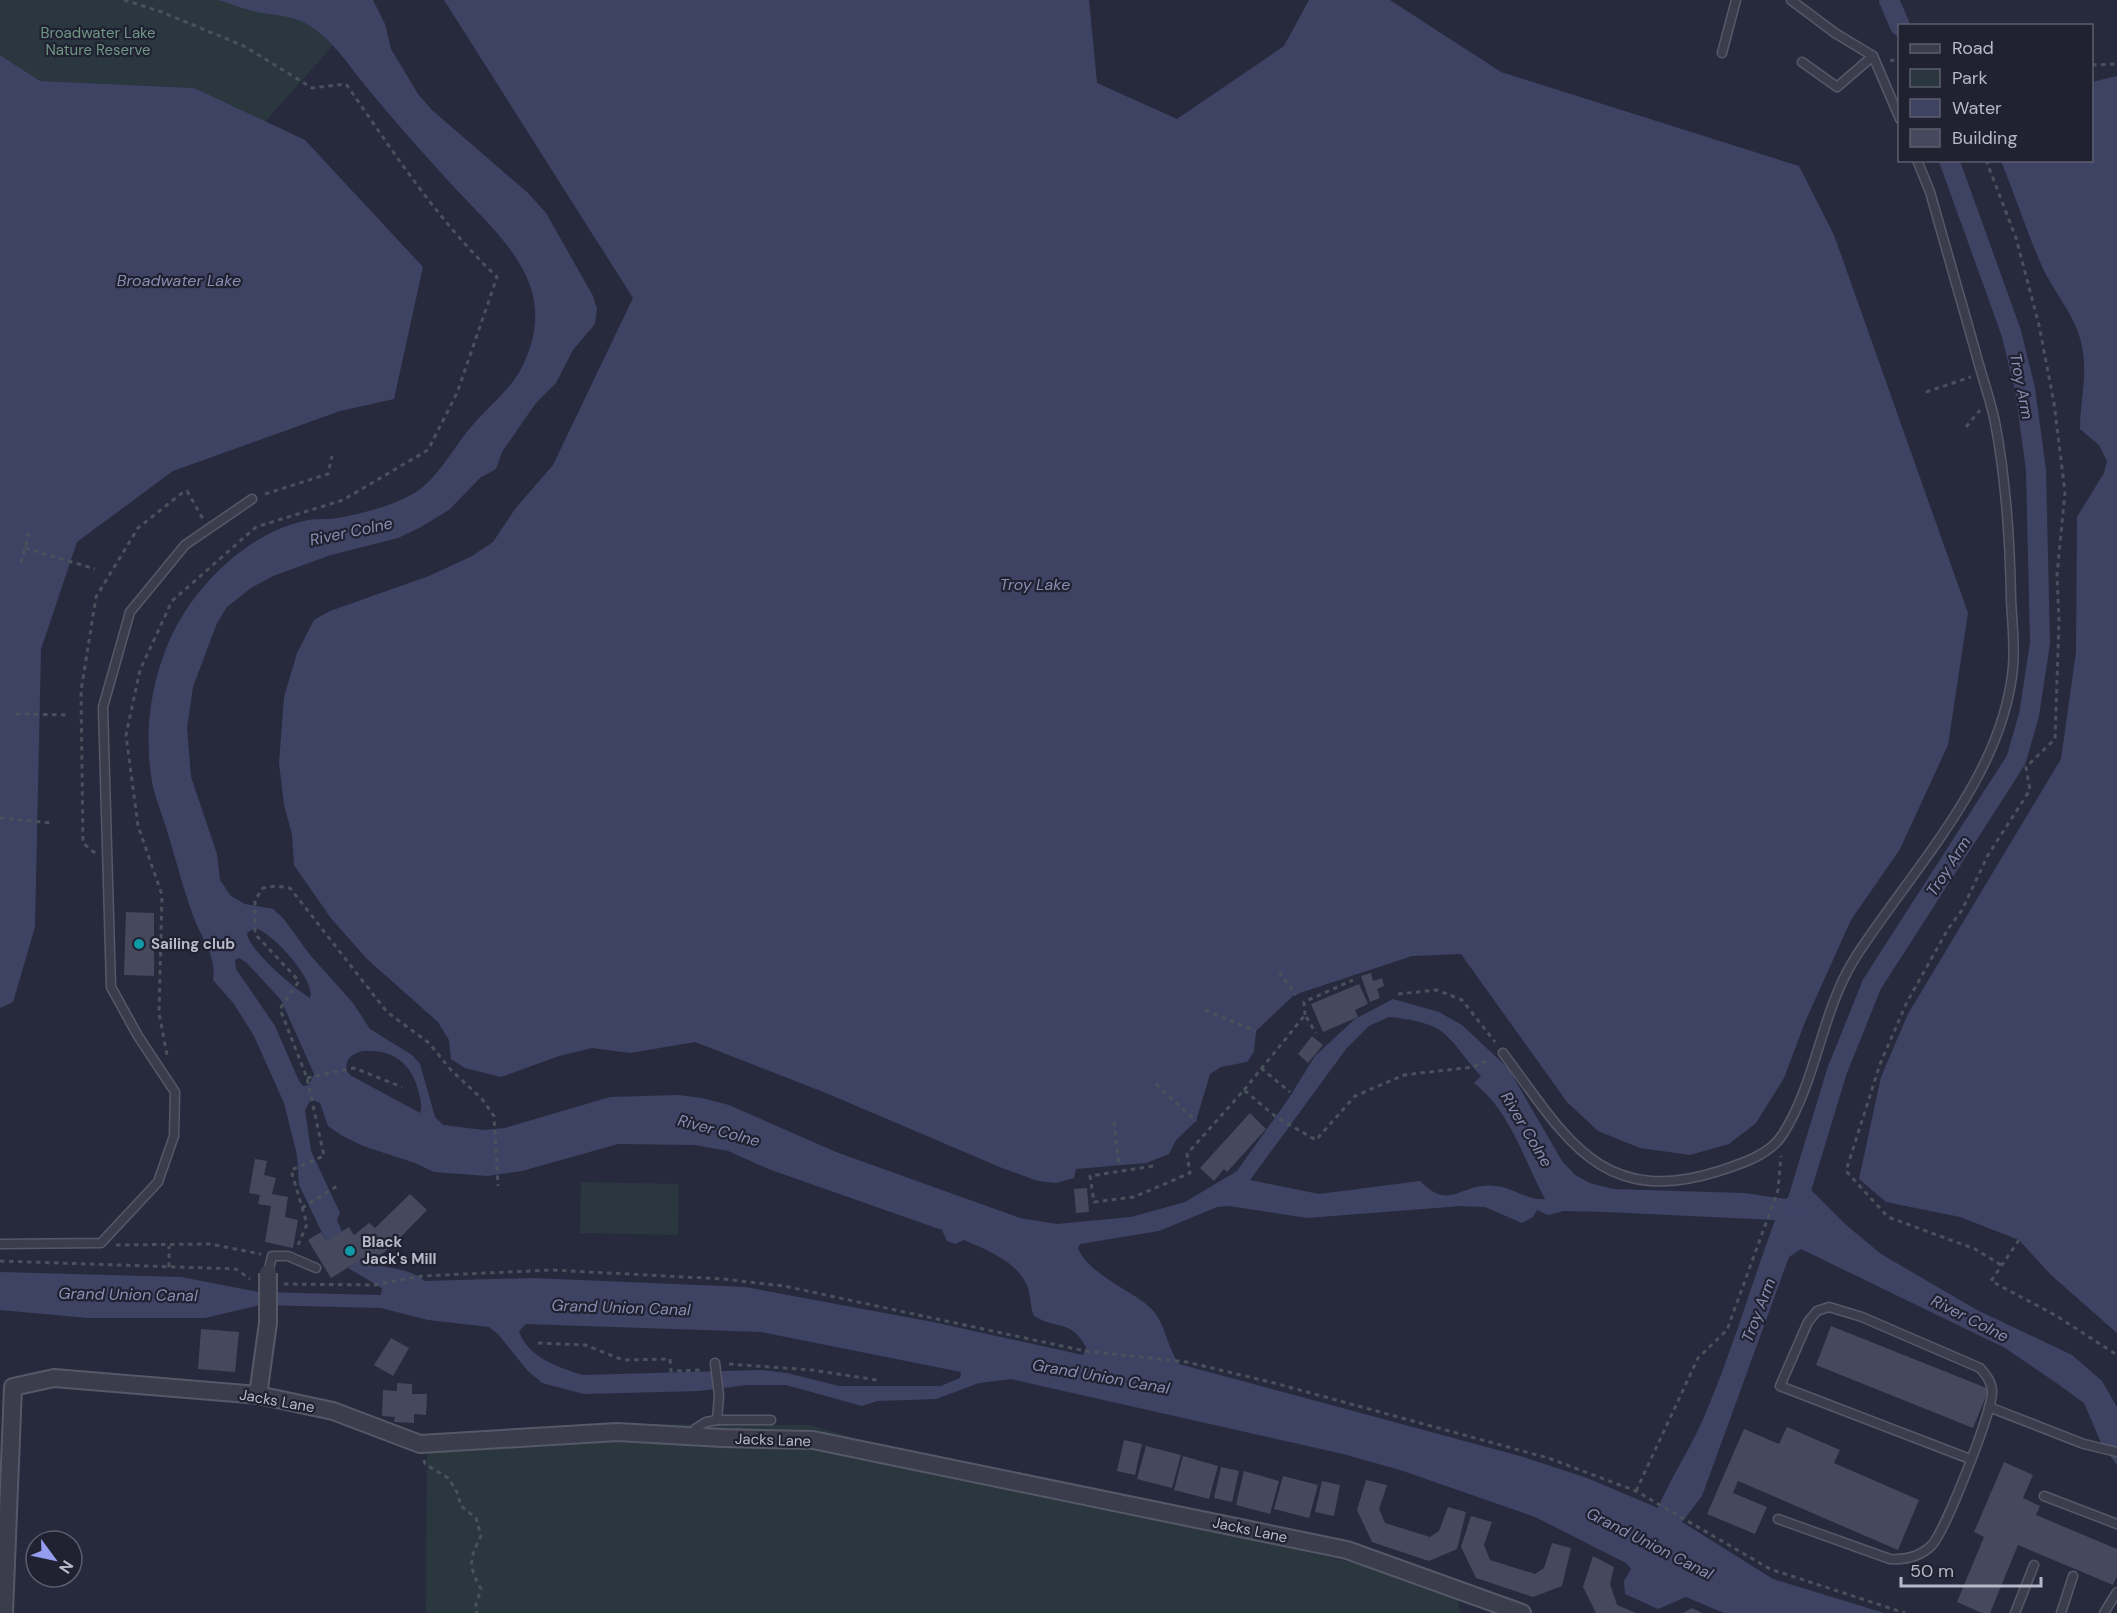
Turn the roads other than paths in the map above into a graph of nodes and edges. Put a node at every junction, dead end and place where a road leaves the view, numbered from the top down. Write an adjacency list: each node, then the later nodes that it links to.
1 (1736, 0): 3 (lane)
2 (1791, 0): 4 (lane)
3 (1722, 53)
4 (1873, 56): 5 (lane); 6 (lane)
5 (1802, 62)
6 (1898, 117)
7 (1918, 162): 9 (lane)
8 (252, 498): 10 (lane)
9 (1499, 1055)
10 (0, 1244)
11 (316, 1268): 12 (lane)
12 (268, 1273): 14 (street, bridge)
13 (716, 1368): 17 (lane)
14 (258, 1395): 18 (street, Jacks Lane); 27 (street, Jacks Lane)
15 (1989, 1407): 19 (lane); 20 (lane); 20 (lane)
16 (771, 1419): 17 (lane)
17 (717, 1420): 18 (lane)
18 (694, 1437): 28 (street, Jacks Lane)
19 (2117, 1452)
20 (1970, 1459): 22 (lane)
21 (2044, 1496): 23 (lane)
22 (1778, 1519)
23 (2117, 1524)
24 (2034, 1565): 29 (lane)
25 (2073, 1576): 30 (lane)
26 (2117, 1592): 31 (lane)
27 (4, 1613)
28 (1522, 1613)
29 (2015, 1613)
30 (2061, 1613)
31 (2104, 1613)

